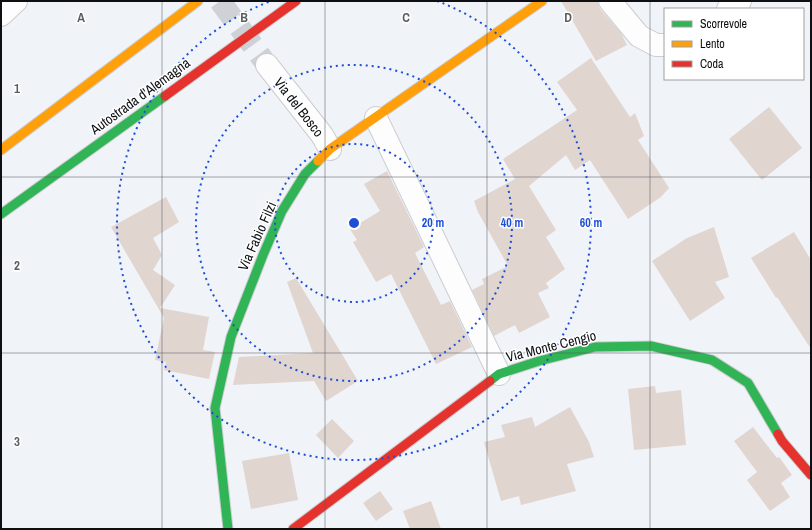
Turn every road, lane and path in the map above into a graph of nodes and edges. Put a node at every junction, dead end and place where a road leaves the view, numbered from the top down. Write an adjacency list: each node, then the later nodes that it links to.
1 (16, 1): 8 (street)
2 (198, 1): 13 (main road)
3 (296, 1): 14 (main road, Autostrada d'Alemagna)
4 (542, 1): 11 (main road, Via Fabio Filzi)
5 (610, 1): 9 (street)
6 (740, 1): 7 (street)
7 (730, 8)
8 (1, 15)
9 (664, 45)
10 (267, 65): 12 (street, Via del Bosco)
11 (376, 118): 12 (main road, Via Fabio Filzi); 15 (street)
12 (330, 149): 17 (main road, Via Fabio Filzi)
13 (1, 150)
14 (1, 214)
15 (499, 374): 16 (main road, Via Monte Cengio); 18 (main road, Via Monte Cengio)
16 (811, 474)
17 (228, 529)
18 (293, 529)

